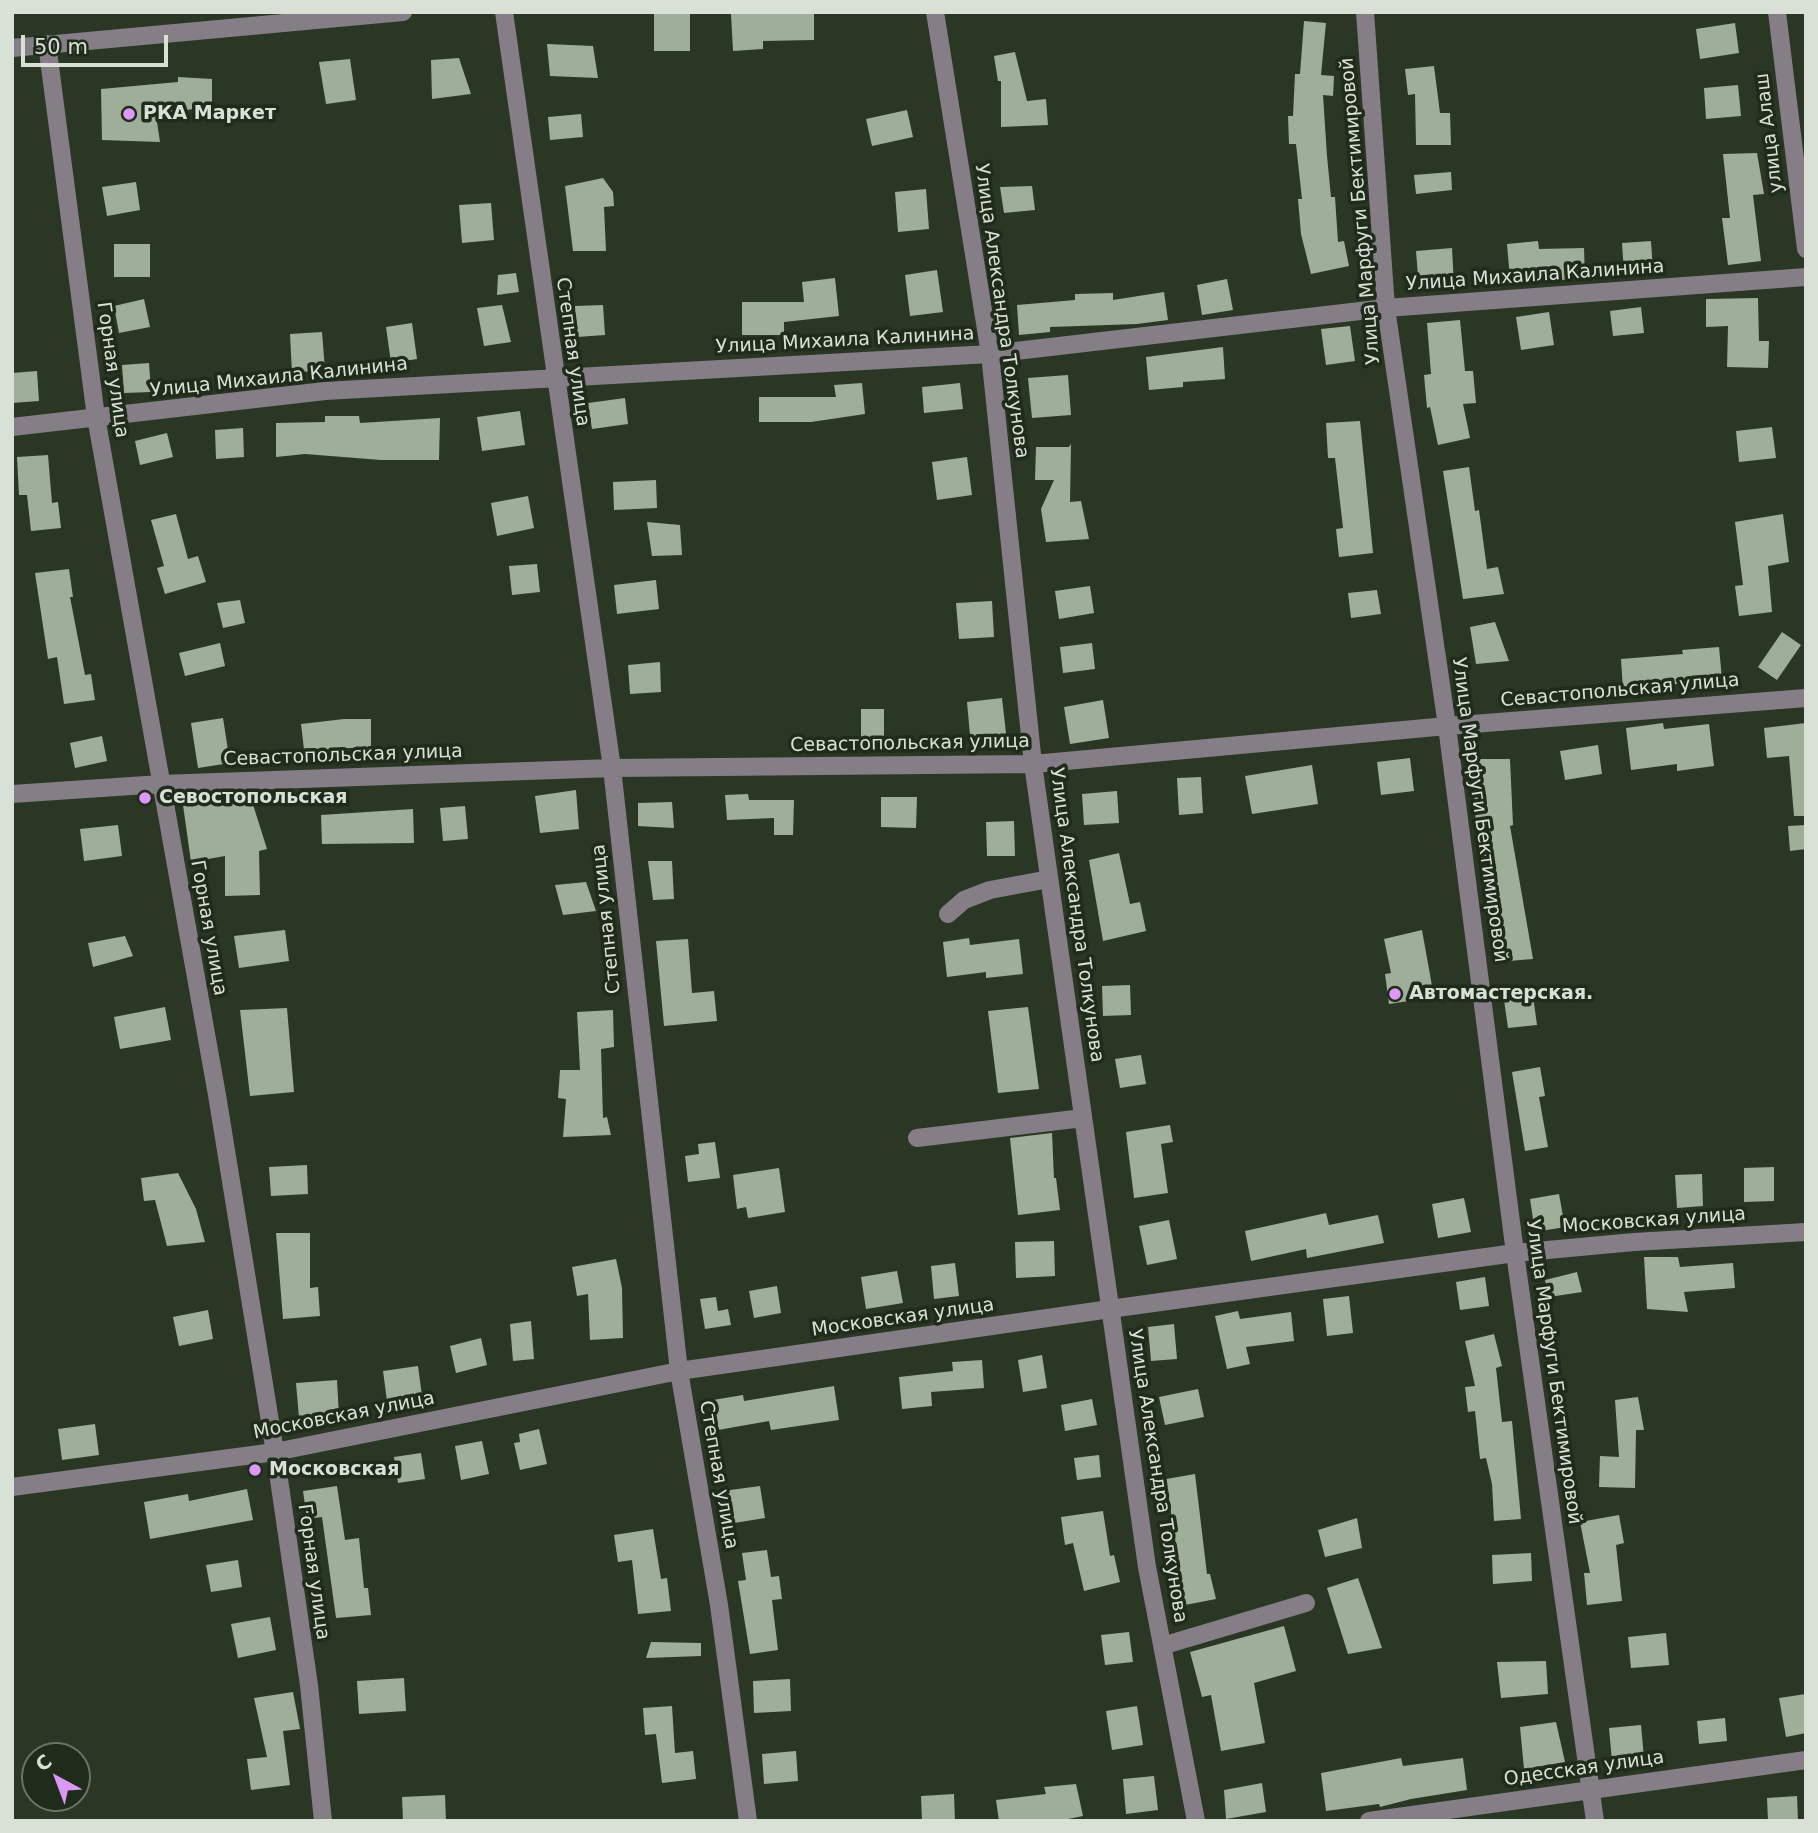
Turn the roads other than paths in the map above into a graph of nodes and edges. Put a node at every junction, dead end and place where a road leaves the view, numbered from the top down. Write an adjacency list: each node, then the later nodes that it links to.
1 (403, 12): 6 (street)
2 (504, 12): 12 (street, Степная улица)
3 (935, 12): 11 (street, Улица Александра Толкунова)
4 (1365, 12): 10 (street, Улица Марфуги Бектимировой)
5 (1777, 12): 8 (street, улица Алаш)
6 (47, 44): 7 (street); 13 (street, Горная улица)
7 (12, 48)
8 (1806, 249)
9 (1806, 277): 10 (street, Улица Михаила Калинина)
10 (1386, 308): 11 (street, Улица Михаила Калинина); 16 (street, Улица Марфуги Бектимировой)
11 (990, 354): 12 (street, Улица Михаила Калинина); 17 (street, Улица Александра Толкунова)
12 (554, 378): 13 (street, Улица Михаила Калинина); 18 (street, Степная улица)
13 (96, 417): 14 (street, Улица Михаила Калинина); 19 (street, Горная улица)
14 (12, 427)
15 (1806, 698): 16 (street, Севастопольская улица)
16 (1447, 726): 17 (street, Севастопольская улица); 26 (street, Улица Марфуги Бектимировой)
17 (1033, 764): 18 (street, Севастопольская улица); 21 (street, Улица Александра Толкунова)
18 (612, 768): 19 (street, Севастопольская улица); 28 (street, Степная улица)
19 (161, 784): 20 (street, Севастопольская улица); 29 (street, Горная улица)
20 (12, 794)
21 (1049, 879): 22 (street); 23 (street, Улица Александра Толкунова)
22 (948, 914)
23 (1083, 1118): 24 (street); 27 (street, Улица Александра Толкунова)
24 (917, 1138)
25 (1806, 1232): 26 (street, Московская улица)
26 (1515, 1253): 27 (street, Московская улица); 34 (street, Улица Марфуги Бектимировой)
27 (1110, 1309): 28 (street, Московская улица); 32 (street, Улица Александра Толкунова)
28 (679, 1371): 29 (street, Московская улица); 36 (street, Степная улица)
29 (275, 1452): 30 (street, Московская улица); 35 (street, Горная улица)
30 (12, 1487)
31 (1306, 1603): 32 (street)
32 (1162, 1646): 37 (street, Улица Александра Толкунова)
33 (1806, 1760): 34 (street, Одесская улица)
34 (1591, 1790): 38 (street, Одесская улица); 39 (street, Улица Марфуги Бектимировой)
35 (323, 1821)
36 (748, 1821)
37 (1196, 1821)
38 (1369, 1821)
39 (1595, 1821)

